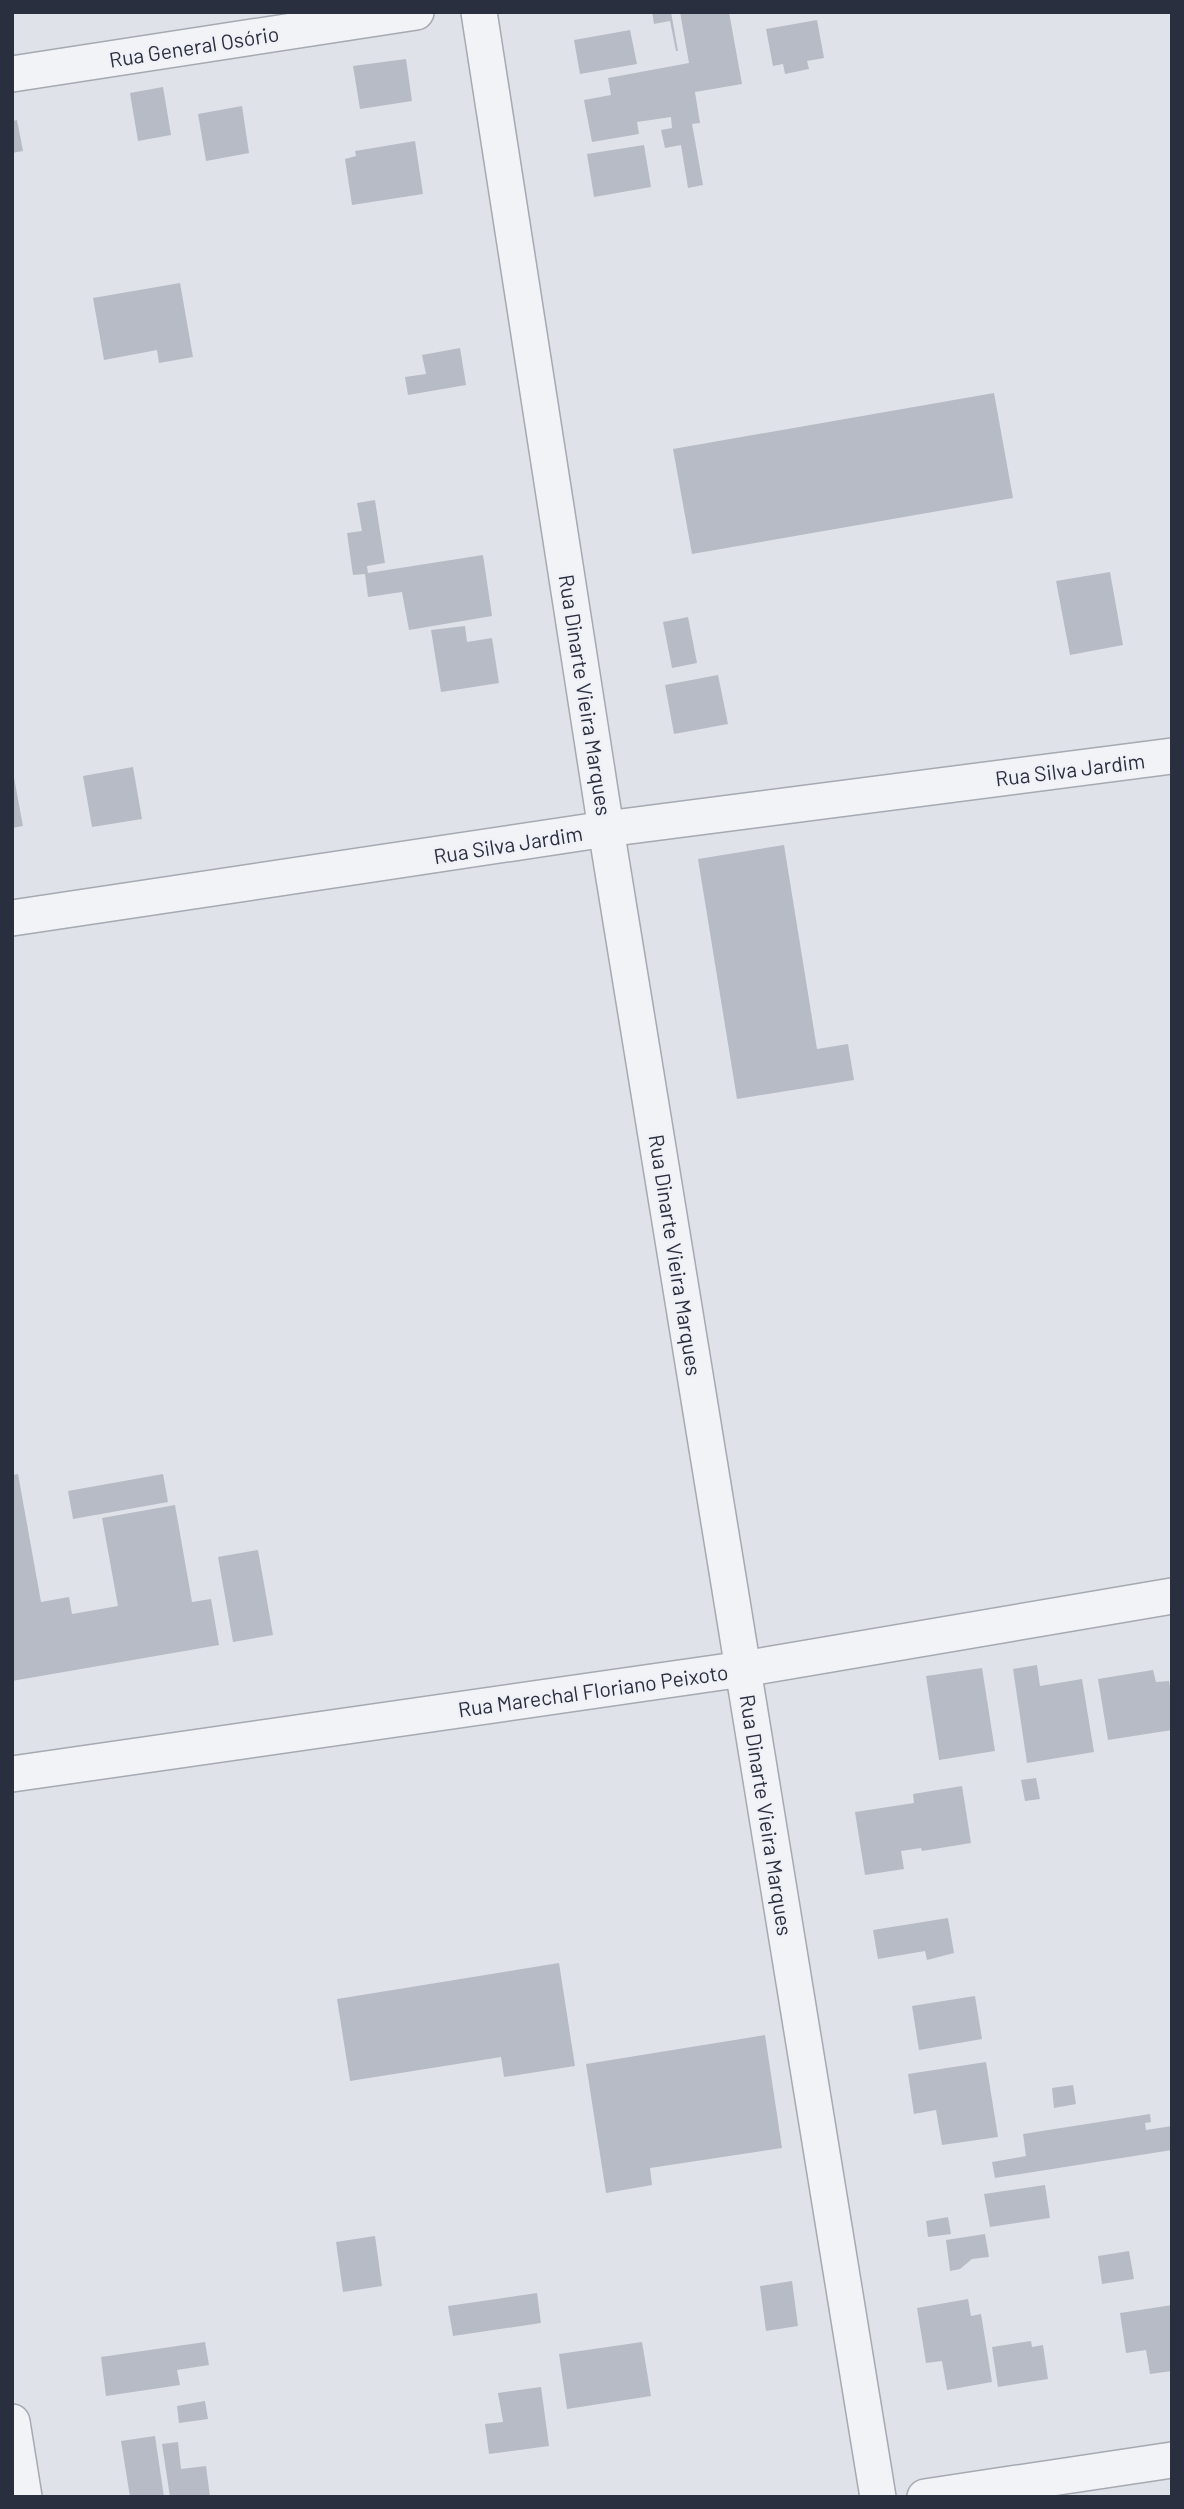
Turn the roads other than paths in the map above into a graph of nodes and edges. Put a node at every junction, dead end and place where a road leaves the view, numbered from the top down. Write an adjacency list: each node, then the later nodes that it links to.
1 (416, 12): 3 (street, Rua General Osório)
2 (479, 12): 5 (street, Rua Dinarte Vieira Marques)
3 (12, 74)
4 (1172, 756): 5 (street, Rua Silva Jardim)
5 (606, 829): 6 (street, Rua Silva Jardim); 8 (street, Rua Dinarte Vieira Marques)
6 (12, 918)
7 (1172, 1596): 8 (street, Rua Marechal Floriano Peixoto)
8 (743, 1669): 9 (street, Rua Marechal Floriano Peixoto); 13 (street, Rua Dinarte Vieira Marques)
9 (12, 1774)
10 (12, 2422): 12 (street)
11 (1172, 2460): 14 (street)
12 (24, 2497)
13 (878, 2497)
14 (925, 2497)

